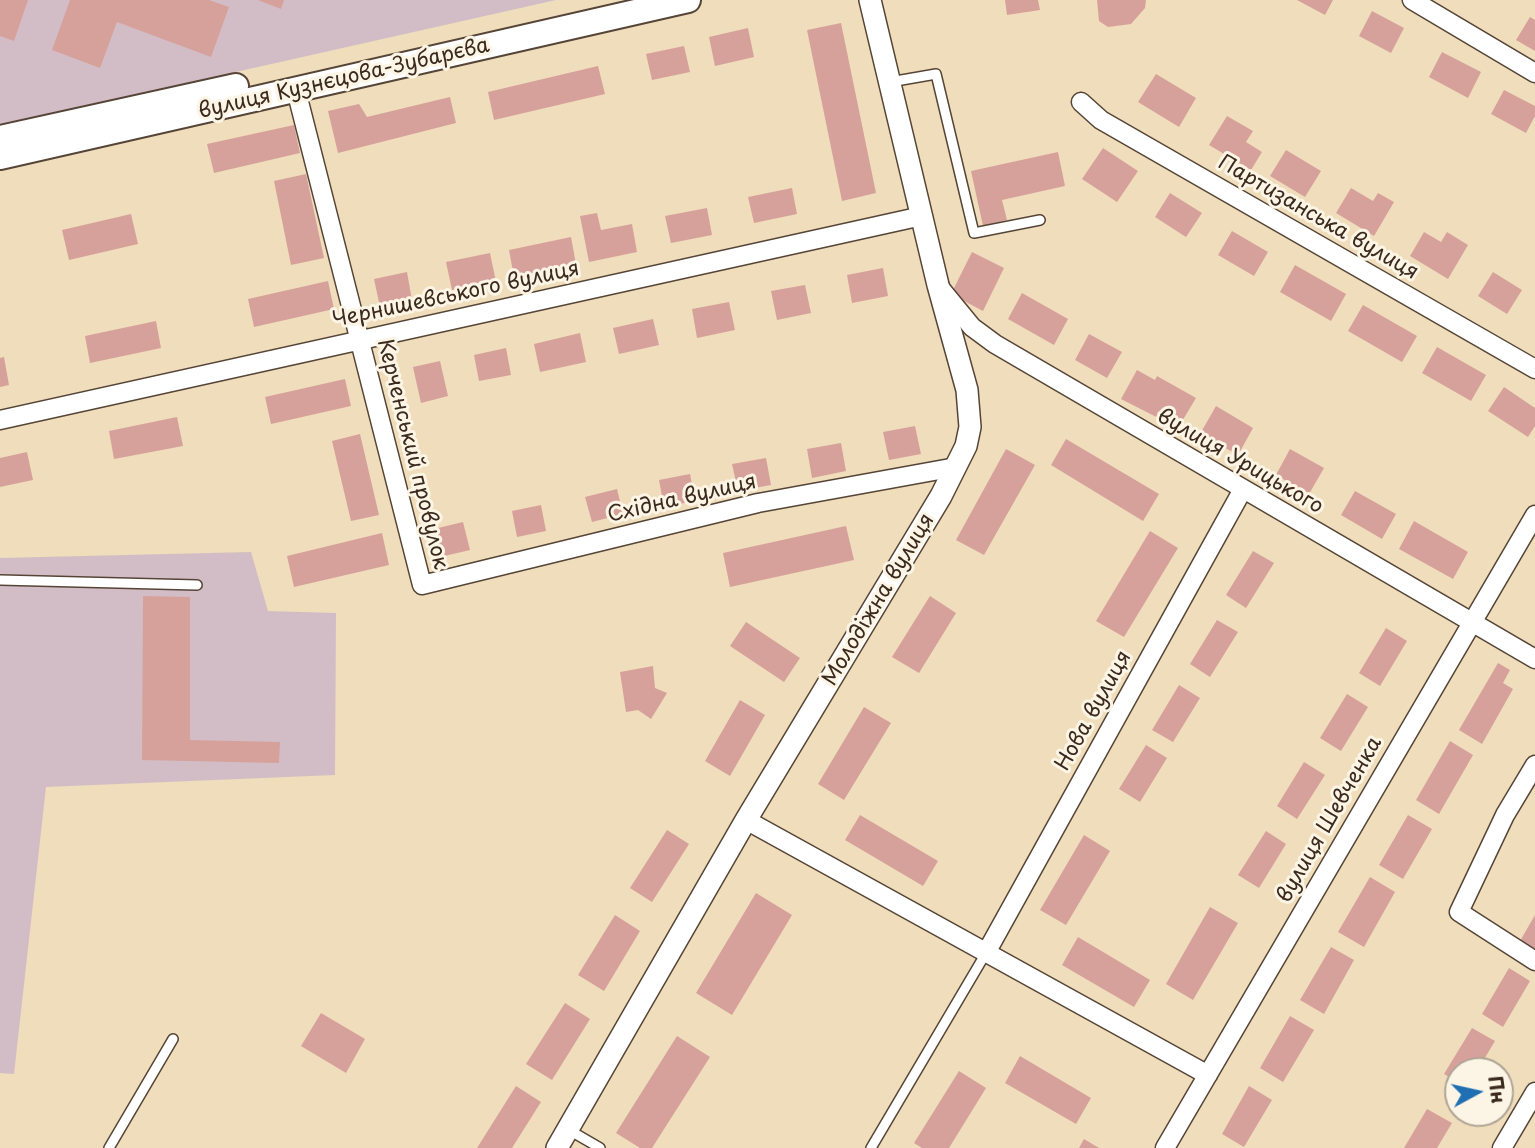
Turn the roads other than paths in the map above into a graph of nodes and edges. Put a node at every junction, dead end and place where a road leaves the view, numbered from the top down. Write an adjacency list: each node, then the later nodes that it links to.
1 (616, 0): 9 (main road, вулиця Кузнєцова-Зубарєва)
2 (688, 0): 7 (main road, вулиця Кузнєцова-Зубарєва)
3 (870, 0): 6 (street, Молодіжна вулиця)
4 (1412, 0): 5 (street)
5 (1535, 73)
6 (890, 82): 11 (street, Молодіжна вулиця); 12 (lane)
7 (296, 90): 10 (main road, вулиця Кузнєцова-Зубарєва); 14 (street, Керченський провулок)
8 (1081, 102): 15 (street, Партизанська вулиця)
9 (0, 138)
10 (0, 157)
11 (922, 216): 13 (street, Молодіжна вулиця); 14 (street, Чернишевського вулиця)
12 (1040, 220)
13 (938, 285): 17 (street, Молодіжна вулиця); 18 (street, вулиця Урицького)
14 (359, 340): 16 (street, Чернишевського вулиця); 22 (street, Керченський провулок)
15 (1535, 369)
16 (0, 420)
17 (956, 467): 22 (street, Східна вулиця); 26 (street, Молодіжна вулиця)
18 (1242, 491): 23 (street, вулиця Урицького); 27 (street, Нова вулиця)
19 (1535, 515): 23 (street, вулиця Шевченка)
20 (0, 580): 21 (lane)
21 (197, 585)
22 (422, 585)
23 (1471, 623): 24 (street, вулиця Урицького); 30 (street, вулиця Шевченка)
24 (1535, 659)
25 (1535, 765): 28 (street)
26 (746, 820): 27 (street); 32 (street, Молодіжна вулиця)
27 (986, 953): 30 (street); 36 (lane)
28 (1535, 961)
29 (173, 1039): 33 (lane)
30 (1208, 1075): 37 (street, вулиця Шевченка)
31 (1535, 1092): 38 (street)
32 (568, 1129): 34 (street, Молодіжна вулиця); 35 (lane)
33 (109, 1148)
34 (557, 1148)
35 (600, 1148)
36 (871, 1148)
37 (1165, 1148)
38 (1502, 1148)

